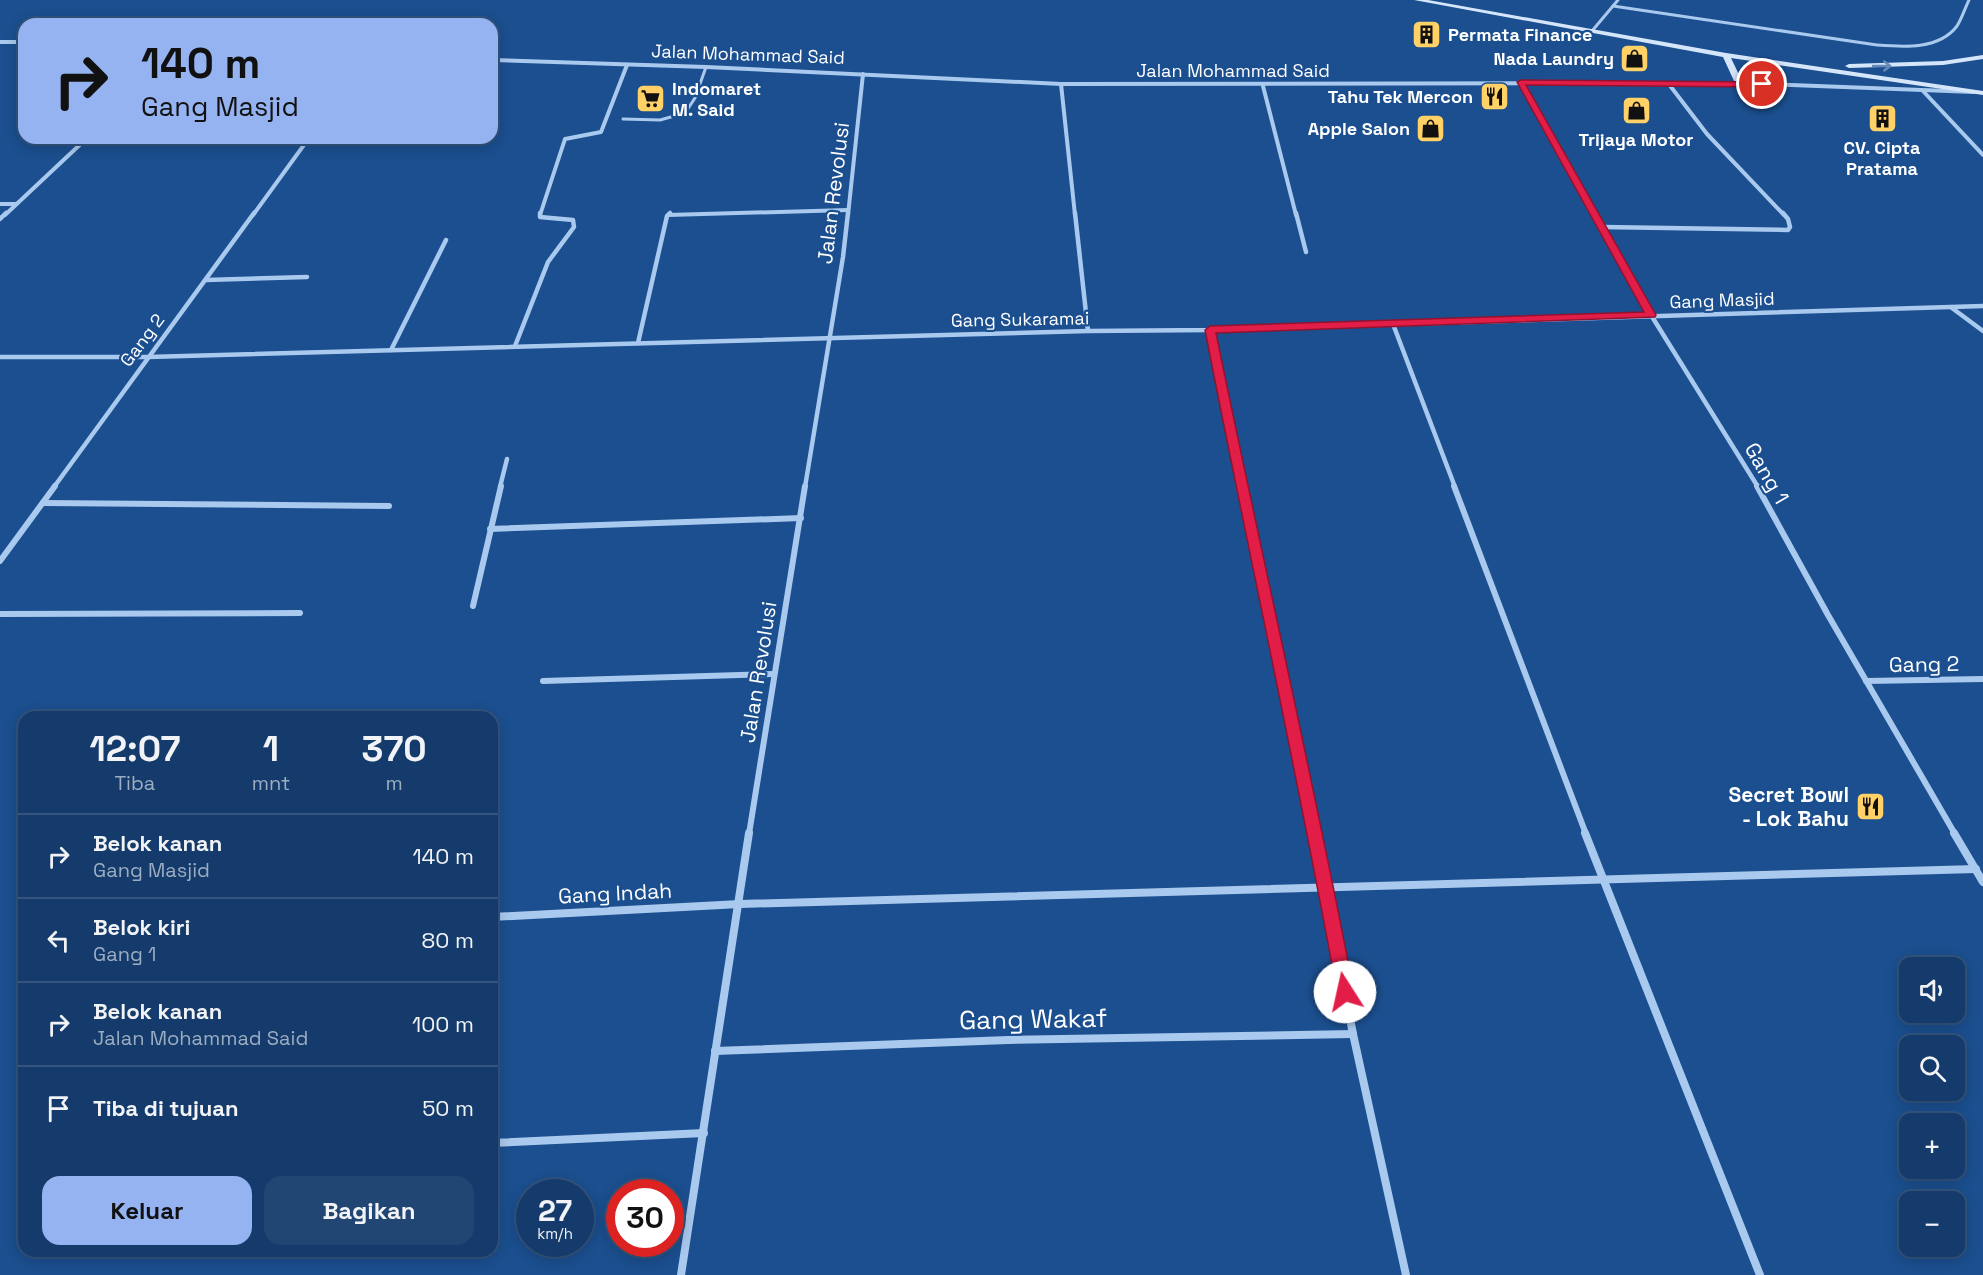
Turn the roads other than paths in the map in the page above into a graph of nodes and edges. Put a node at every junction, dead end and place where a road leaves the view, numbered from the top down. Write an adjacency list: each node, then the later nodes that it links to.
1 (1417, 0): 5 (main road)
2 (1618, 0): 4 (lane)
3 (1969, 0): 4 (lane)
4 (1613, 6): 5 (lane)
5 (1592, 31): 8 (main road)
6 (0, 42): 7 (street)
7 (18, 42)
8 (1726, 55): 12 (main road); 17 (main road)
9 (1983, 57): 12 (main road, one-way to 9)
10 (498, 60): 11 (street, Jalan Mohammad Said)
11 (627, 65): 13 (street, Jalan Mohammad Said); 44 (street)
12 (1803, 65): 21 (main road)
13 (706, 67): 14 (street, Jalan Mohammad Said); 22 (lane)
14 (863, 74): 18 (street, Jalan Mohammad Said); 28 (street, Jalan Revolusi)
15 (1521, 82): 16 (street, Jalan Mohammad Said); 19 (street, Jalan Mohammad Said); 30 (street, Gang 1)
16 (1668, 83): 17 (street, Jalan Mohammad Said); 30 (street)
17 (1739, 83): 20 (street, Jalan Mohammad Said)
18 (1061, 84): 19 (street, Jalan Mohammad Said); 40 (street)
19 (1263, 86): 32 (street)
20 (1923, 90): 21 (street, Jalan Mohammad Said); 25 (street)
21 (1979, 93)
22 (623, 119)
23 (81, 144): 27 (street)
24 (305, 144): 34 (street, Gang 2)
25 (1983, 155)
26 (0, 204): 27 (street)
27 (16, 204): 29 (street)
28 (848, 210): 42 (street, Jalan Revolusi); 43 (street)
29 (0, 219)
30 (1602, 227): 37 (street, Gang 1)
31 (446, 240): 45 (street)
32 (1305, 252)
33 (307, 277): 34 (street)
34 (206, 280): 47 (street, Gang 2)
35 (1983, 306): 36 (street, Gang Masjid)
36 (1951, 307): 37 (street, Gang Masjid); 41 (street)
37 (1651, 315): 38 (street, Gang Masjid); 62 (street, Gang 1)
38 (1394, 324): 39 (street, Gang Masjid); 64 (street)
39 (1210, 330): 40 (street, Gang Sukaramai); 66 (street)
40 (1088, 331): 42 (street, Gang Sukaramai)
41 (1983, 331)
42 (830, 338): 43 (street, Gang Sukaramai); 51 (street, Jalan Revolusi)
43 (638, 343): 44 (street, Gang Sukaramai)
44 (515, 346): 45 (street, Gang Sukaramai)
45 (391, 350): 47 (street, Gang Sukaramai)
46 (0, 357): 47 (street, Gang Sukaramai)
47 (148, 357): 49 (street, Gang 2)
48 (507, 459): 52 (street)
49 (44, 503): 50 (street); 54 (street, Gang 2)
50 (389, 506)
51 (801, 518): 52 (street); 59 (street, Jalan Revolusi)
52 (490, 529): 56 (street)
53 (0, 549): 54 (street)
54 (9, 549): 55 (street, Gang 2)
55 (0, 561)
56 (473, 606)
57 (300, 613): 58 (street)
58 (0, 614)
59 (774, 674): 61 (street); 67 (street, Jalan Revolusi)
60 (1983, 679): 62 (street, Gang 2)
61 (543, 681)
62 (1866, 681): 63 (street, Gang 1)
63 (1976, 869): 64 (street, Gang Indah); 65 (street, Gang 1)
64 (1603, 879): 66 (street, Gang Indah); 75 (street)
65 (1983, 882)
66 (1326, 888): 67 (street, Gang Indah); 69 (street)
67 (740, 904): 68 (street, Gang Indah); 70 (street, Jalan Revolusi)
68 (498, 917)
69 (1353, 1034): 70 (street, Gang Wakaf); 74 (street)
70 (715, 1050): 71 (street, Jalan Revolusi)
71 (704, 1133): 72 (street); 73 (street, Jalan Revolusi)
72 (498, 1143)
73 (681, 1275)
74 (1406, 1275)
75 (1760, 1275)

